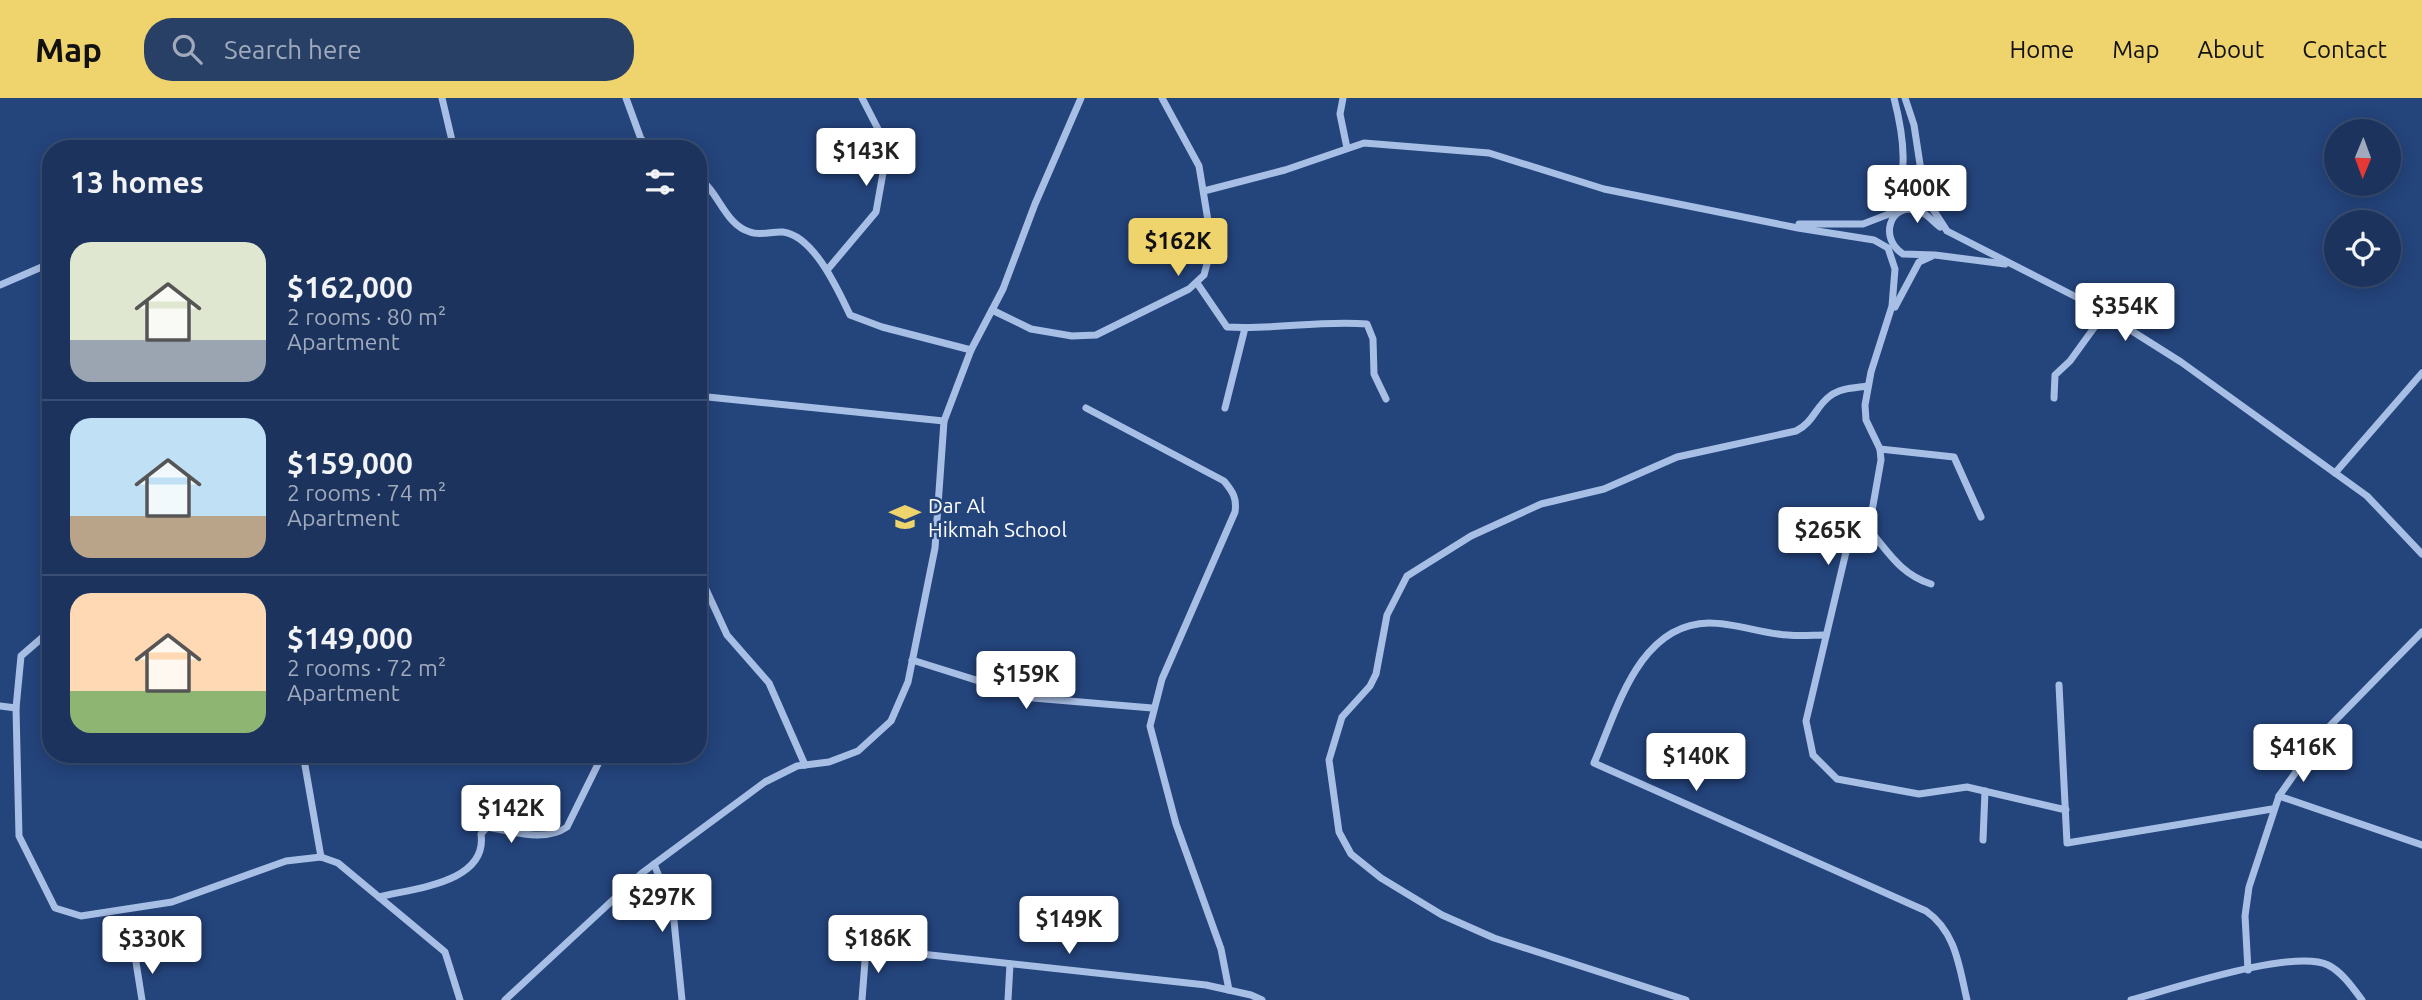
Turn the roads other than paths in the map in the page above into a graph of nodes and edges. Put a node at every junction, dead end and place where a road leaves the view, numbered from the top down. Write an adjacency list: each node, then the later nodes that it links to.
1 (442, 98): 9 (street)
2 (626, 98): 10 (street)
3 (862, 98): 19 (street)
4 (1081, 98): 22 (street)
5 (1162, 98): 13 (street)
6 (1343, 98): 11 (street)
7 (1894, 98): 14 (street)
8 (1905, 98): 15 (street)
9 (452, 140)
10 (642, 140)
11 (1347, 148): 13 (street); 14 (street)
12 (707, 185): 19 (street)
13 (1204, 191): 20 (street)
14 (1773, 223): 24 (street)
15 (1947, 231): 16 (street); 17 (street)
16 (1935, 255): 17 (street); 24 (street)
17 (2013, 266): 23 (street)
18 (42, 267): 21 (street)
19 (828, 269): 26 (street)
20 (1198, 283): 22 (street); 25 (street)
21 (0, 285)
22 (992, 310): 26 (street)
23 (2104, 314): 30 (street); 36 (street)
24 (1889, 317): 28 (street)
25 (1245, 328): 31 (street); 33 (street)
26 (971, 350): 34 (street)
27 (2422, 373): 36 (street)
28 (1868, 386): 35 (street); 73 (street)
29 (707, 397): 34 (street)
30 (2054, 398)
31 (1386, 399)
32 (1086, 408): 49 (street)
33 (1225, 408)
34 (944, 421): 45 (street)
35 (1880, 449): 37 (street); 38 (street)
36 (2335, 472): 39 (street)
37 (1982, 517)
38 (1863, 523): 40 (street); 43 (street)
39 (2422, 554)
40 (1931, 584)
41 (707, 592): 52 (street)
42 (2422, 632): 54 (street)
43 (1826, 635): 53 (street); 74 (street)
44 (42, 638): 48 (street)
45 (912, 660): 49 (street); 52 (street)
46 (2059, 685): 56 (street)
47 (0, 706): 48 (street)
48 (16, 708): 59 (street)
49 (1152, 708): 65 (street)
50 (305, 763): 59 (street)
51 (599, 763): 61 (street)
52 (805, 765): 60 (street)
53 (1985, 791): 56 (street); 57 (street)
54 (2279, 796): 55 (street); 58 (street)
55 (2272, 809): 56 (street); 64 (street)
56 (2066, 810)
57 (1983, 840)
58 (2422, 845)
59 (321, 857): 61 (street)
60 (654, 864): 68 (street); 69 (street)
61 (379, 897): 67 (street)
62 (135, 956): 66 (street)
63 (1010, 964): 65 (street); 70 (street); 71 (street)
64 (2248, 970): 75 (street); 76 (street)
65 (1229, 990): 72 (street)
66 (142, 1000)
67 (460, 1000)
68 (505, 1000)
69 (682, 1000)
70 (862, 1000)
71 (1008, 1000)
72 (1262, 1000)
73 (1686, 1000)
74 (1968, 1000)
75 (2131, 1000)
76 (2362, 1000)

